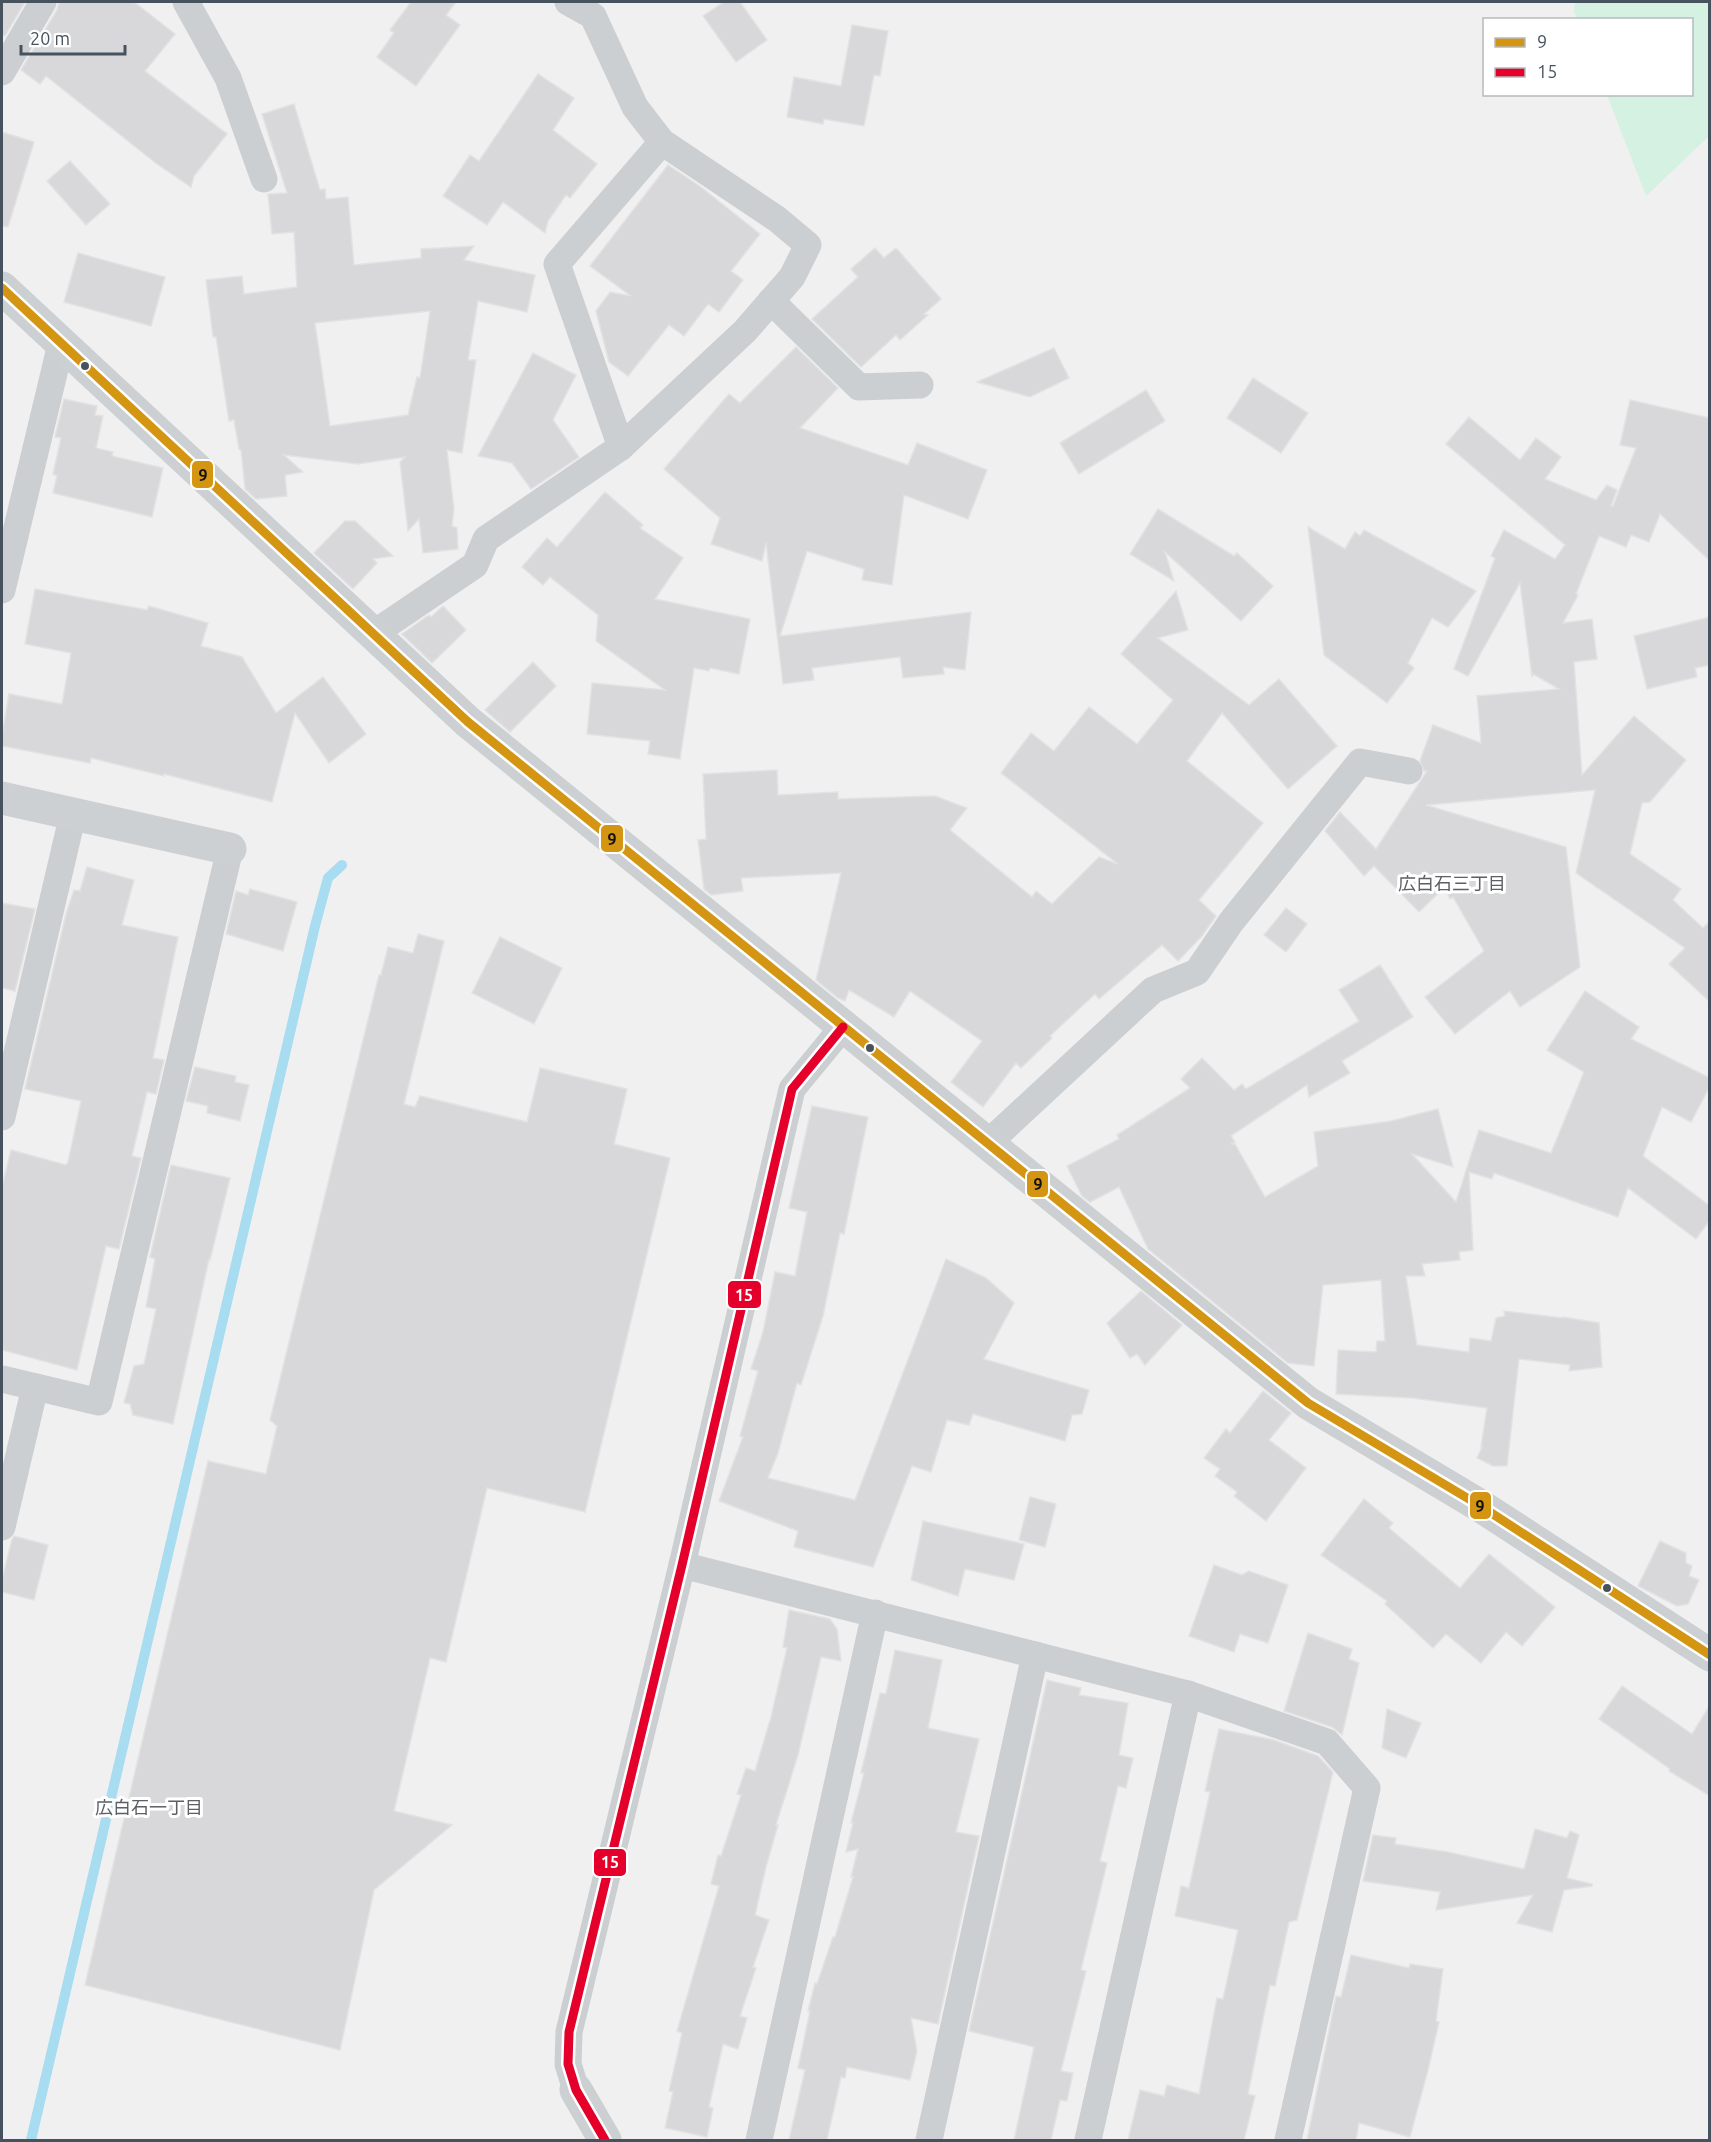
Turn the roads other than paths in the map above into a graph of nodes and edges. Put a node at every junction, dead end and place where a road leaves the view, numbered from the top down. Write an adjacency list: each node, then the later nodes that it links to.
1 (43, 2): 4 (street)
2 (186, 2): 6 (street)
3 (568, 2): 5 (street)
4 (2, 72)
5 (662, 142): 8 (street); 11 (street)
6 (264, 179)
7 (2, 288): 9 (street)
8 (771, 301): 10 (street); 11 (street)
9 (62, 344): 12 (street); 13 (street)
10 (920, 385)
11 (621, 447): 13 (street)
12 (2, 590)
13 (373, 634): 18 (street)
14 (1409, 771): 20 (street)
15 (2, 798): 16 (street)
16 (73, 814): 17 (street); 19 (street)
17 (230, 849): 22 (street)
18 (843, 1027): 20 (street); 24 (street)
19 (2, 1117)
20 (987, 1144): 26 (street)
21 (2, 1379): 22 (street)
22 (35, 1387): 23 (street)
23 (2, 1527)
24 (682, 1565): 25 (street); 29 (street)
25 (875, 1613): 27 (street); 31 (street)
26 (1710, 1654)
27 (1035, 1655): 28 (street); 32 (street)
28 (1188, 1694): 33 (street); 34 (street)
29 (576, 2090): 30 (street)
30 (605, 2140)
31 (759, 2140)
32 (929, 2140)
33 (1088, 2140)
34 (1288, 2140)

